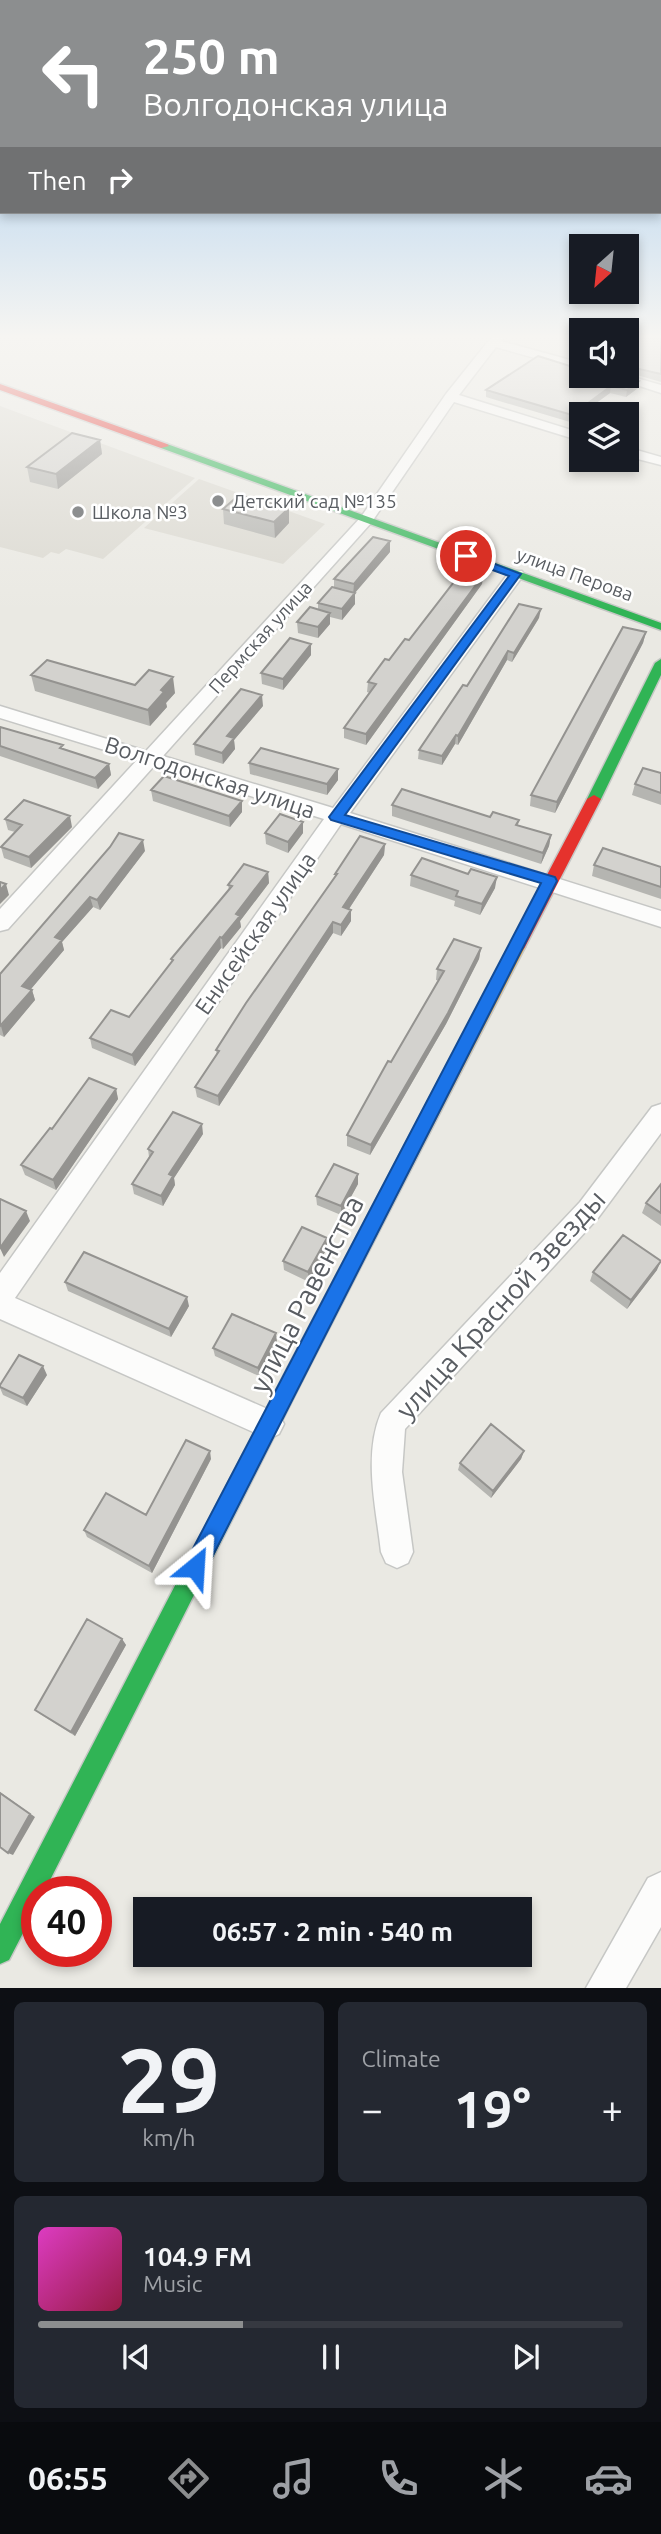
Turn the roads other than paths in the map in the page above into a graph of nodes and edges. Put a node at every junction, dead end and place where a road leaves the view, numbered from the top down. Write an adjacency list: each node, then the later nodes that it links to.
1 (109, 427): 7 (street, улица Перова)
2 (430, 427): 7 (street, Пермская улица)
3 (548, 427): 4 (street)
4 (569, 433)
5 (639, 455): 6 (street)
6 (661, 461)
7 (366, 520): 8 (street, улица Перова); 12 (street, Пермская улица)
8 (516, 574): 9 (street, улица Перова); 13 (street, Енисейская улица)
9 (661, 627)
10 (661, 663): 14 (street, улица Равенства)
11 (0, 712): 12 (street, Волгодонская улица)
12 (151, 757): 13 (street, Волгодонская улица); 16 (street, Пермская улица)
13 (336, 817): 14 (street, Волгодонская улица); 18 (street, Енисейская улица)
14 (550, 881): 15 (street, Волгодонская улица); 20 (street, улица Равенства)
15 (661, 919)
16 (0, 923)
17 (661, 1114): 21 (street, улица Красной Звезды)
18 (0, 1296)
19 (0, 1305): 20 (street)
20 (269, 1424): 23 (street, улица Равенства)
21 (397, 1552)
22 (661, 1891): 24 (street)
23 (0, 1951)
24 (605, 1988)

